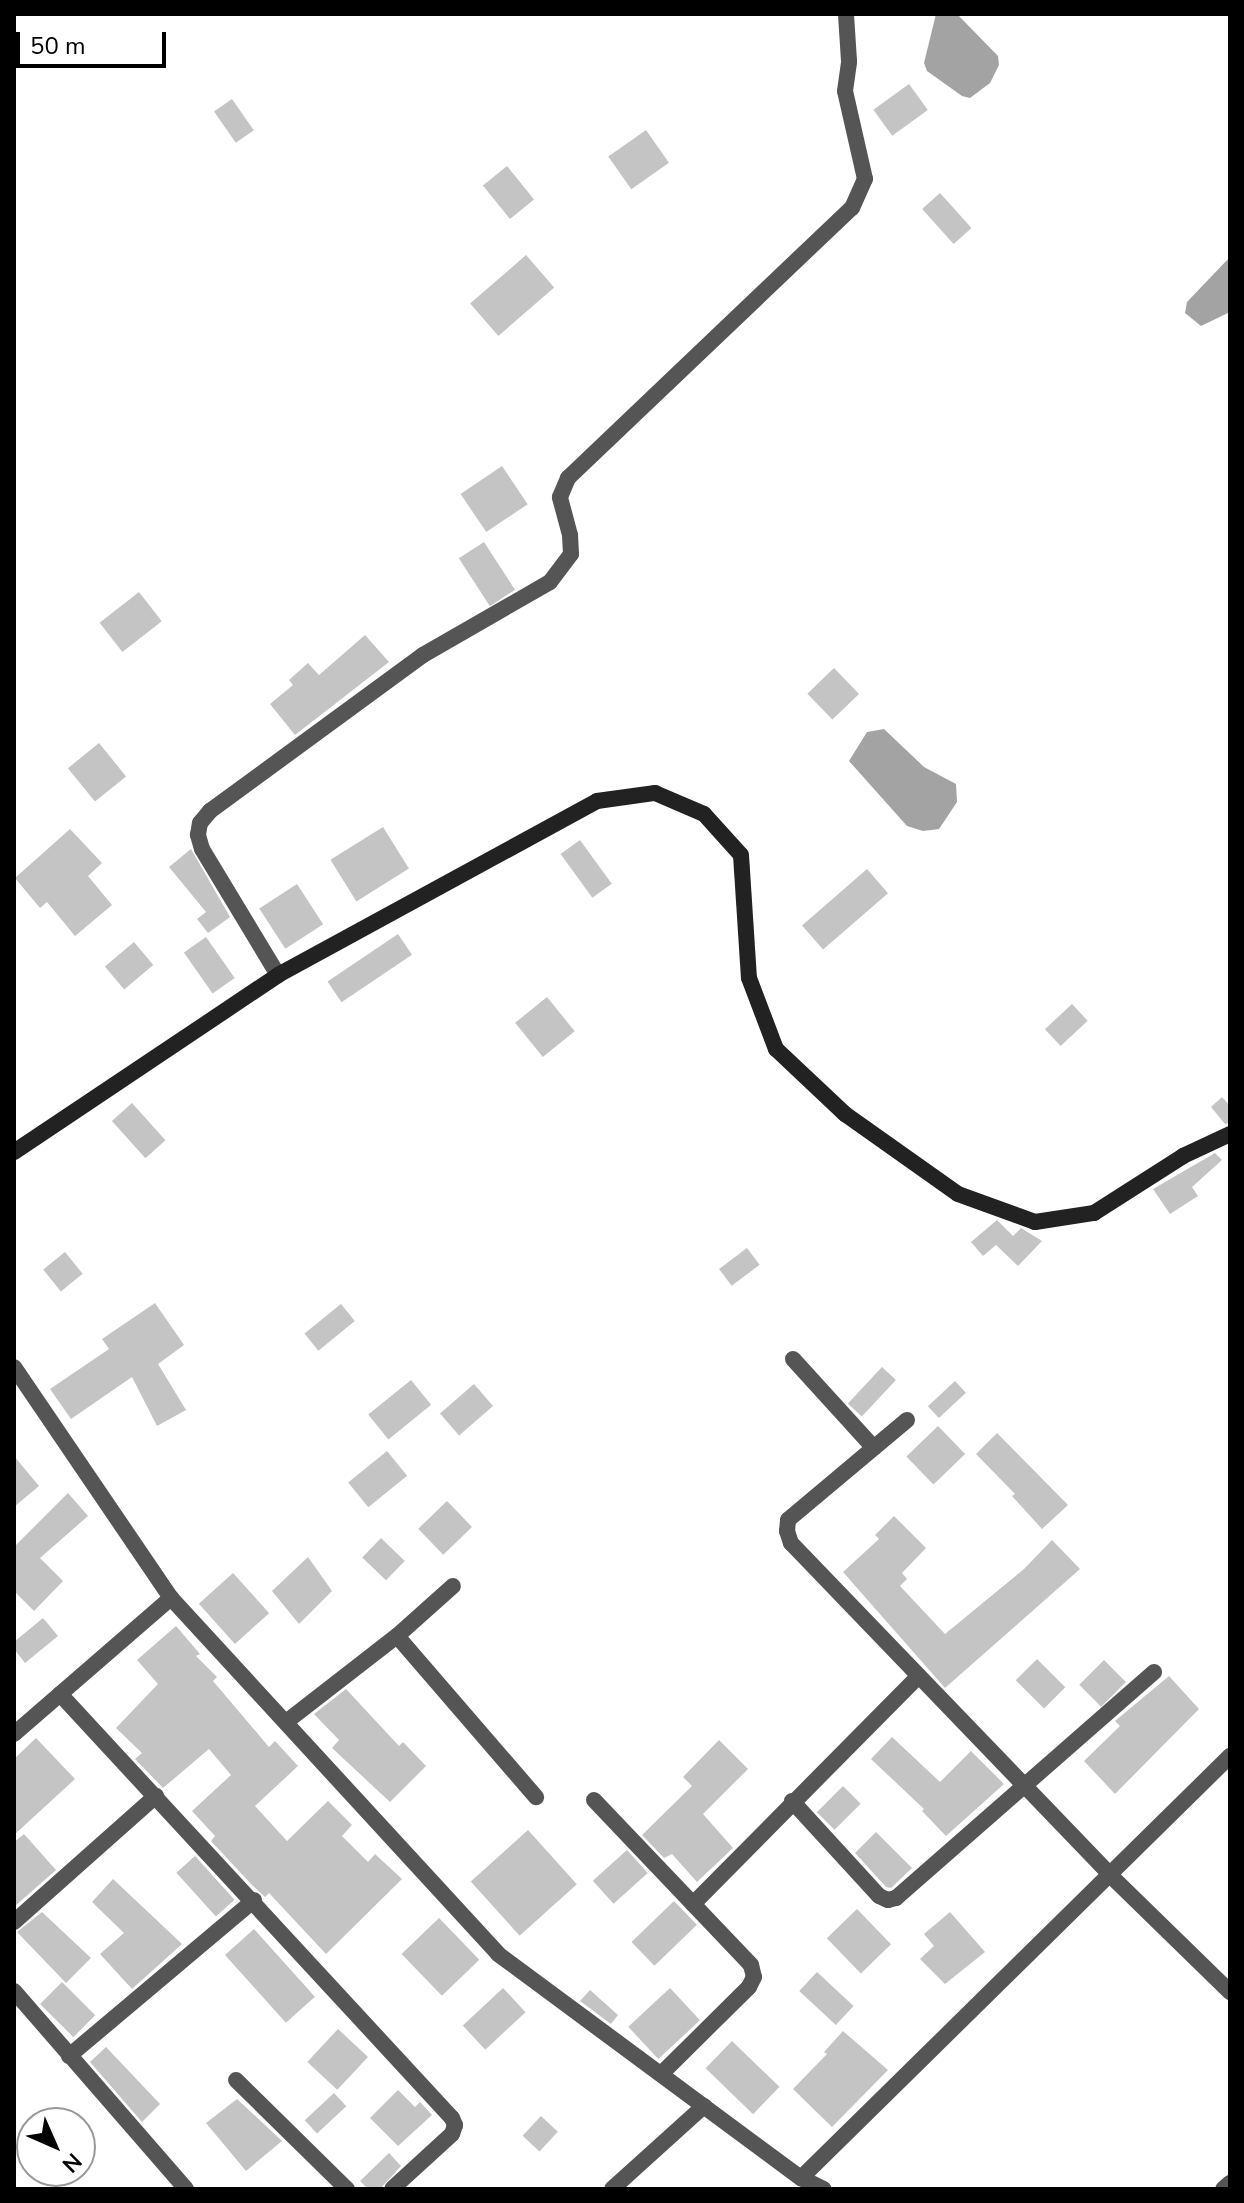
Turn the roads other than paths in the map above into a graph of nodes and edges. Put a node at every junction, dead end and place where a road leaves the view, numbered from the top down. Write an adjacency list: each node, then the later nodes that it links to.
1 (846, 14): 2 (street)
2 (278, 975): 3 (main road); 4 (main road)
3 (1230, 1134)
4 (14, 1152)
5 (793, 1359): 8 (street)
6 (14, 1367): 10 (street)
7 (907, 1420): 8 (street)
8 (874, 1448): 13 (street)
9 (453, 1586): 11 (street)
10 (171, 1598): 14 (street); 15 (street)
11 (397, 1636): 15 (street); 20 (street)
12 (1154, 1672): 18 (street)
13 (918, 1677): 18 (street); 22 (street)
14 (60, 1694): 16 (street); 19 (street)
15 (286, 1722): 30 (street)
16 (14, 1734)
17 (1230, 1756): 23 (street)
18 (1025, 1787): 22 (street); 23 (street)
19 (156, 1796): 24 (street); 26 (street)
20 (536, 1797)
21 (594, 1800): 25 (street)
22 (792, 1801): 25 (street)
23 (1110, 1875): 27 (street); 33 (street)
24 (254, 1900): 29 (street); 37 (street)
25 (693, 1904): 30 (street)
26 (14, 1922)
27 (1230, 1992)
28 (18, 2003): 29 (street)
29 (69, 2056): 35 (street)
30 (661, 2074): 32 (street)
31 (236, 2080): 36 (street)
32 (704, 2106): 33 (street); 38 (street)
33 (801, 2178): 39 (street)
34 (1230, 2183): 40 (street)
35 (186, 2189)
36 (347, 2189)
37 (392, 2189)
38 (612, 2189)
39 (824, 2189)
40 (1223, 2189)

